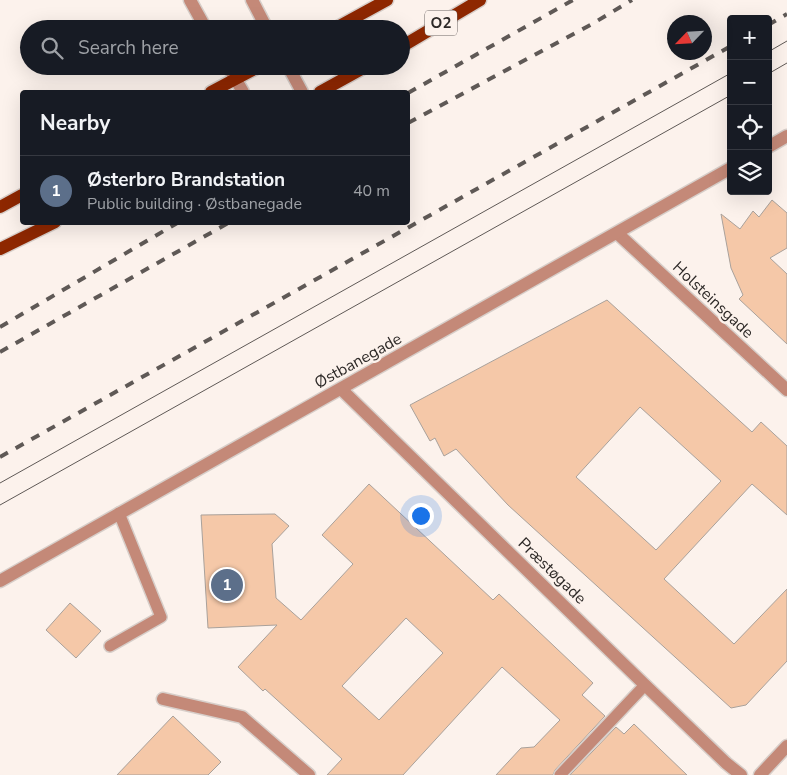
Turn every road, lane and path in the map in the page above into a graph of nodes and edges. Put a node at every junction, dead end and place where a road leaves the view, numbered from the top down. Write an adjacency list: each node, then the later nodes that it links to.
1 (190, 0): 5 (street)
2 (252, 0): 6 (street)
3 (388, 0): 7 (main road)
4 (480, 0): 8 (main road, O2)
5 (201, 20)
6 (262, 20)
7 (351, 20)
8 (410, 42)
9 (234, 75): 13 (street)
10 (243, 75): 13 (main road)
11 (293, 75): 16 (street)
12 (351, 75): 17 (main road)
13 (236, 79): 14 (main road); 15 (street)
14 (215, 90)
15 (242, 90)
16 (301, 90)
17 (324, 90)
18 (787, 136): 19 (street)
19 (772, 145)
20 (727, 170): 24 (street, Østbanegade)
21 (20, 195): 22 (main road)
22 (0, 207)
23 (49, 225): 25 (main road)
24 (617, 233): 26 (street, Østbanegade); 27 (street, Holsteinsgade)
25 (0, 249)
26 (342, 389): 28 (street, Østbanegade); 31 (street, Præstøgade)
27 (787, 390)
28 (119, 513): 29 (street, Østbanegade); 30 (lane)
29 (0, 580)
30 (110, 646)
31 (645, 685): 35 (lane); 36 (street, Præstøgade)
32 (163, 699): 34 (street)
33 (787, 746): 37 (street)
34 (309, 775)
35 (560, 775)
36 (741, 775)
37 (760, 775)

